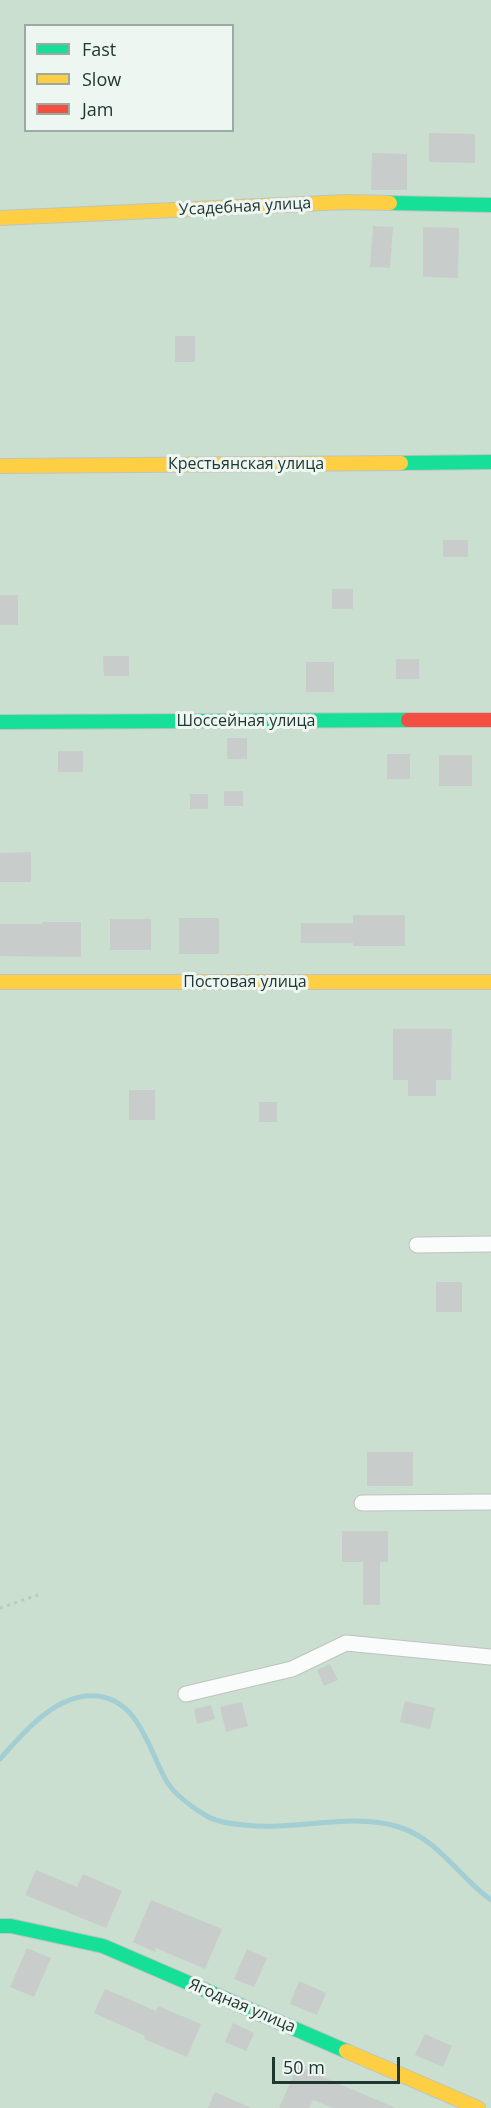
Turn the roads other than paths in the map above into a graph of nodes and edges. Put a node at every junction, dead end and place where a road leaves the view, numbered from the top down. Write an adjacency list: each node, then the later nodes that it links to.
1 (491, 205): 2 (street, Усадебная улица)
2 (0, 218)
3 (491, 462): 4 (street, Крестьянская улица)
4 (0, 466)
5 (491, 720): 6 (street, Шоссейная улица)
6 (0, 722)
7 (0, 982): 8 (street, Постовая улица)
8 (491, 982)
9 (491, 1244): 10 (street)
10 (417, 1245)
11 (362, 1503): 12 (street)
12 (491, 1503)
13 (491, 1657): 14 (street)
14 (186, 1694)
15 (0, 1926): 16 (street, Ягодная улица)
16 (478, 2108)

